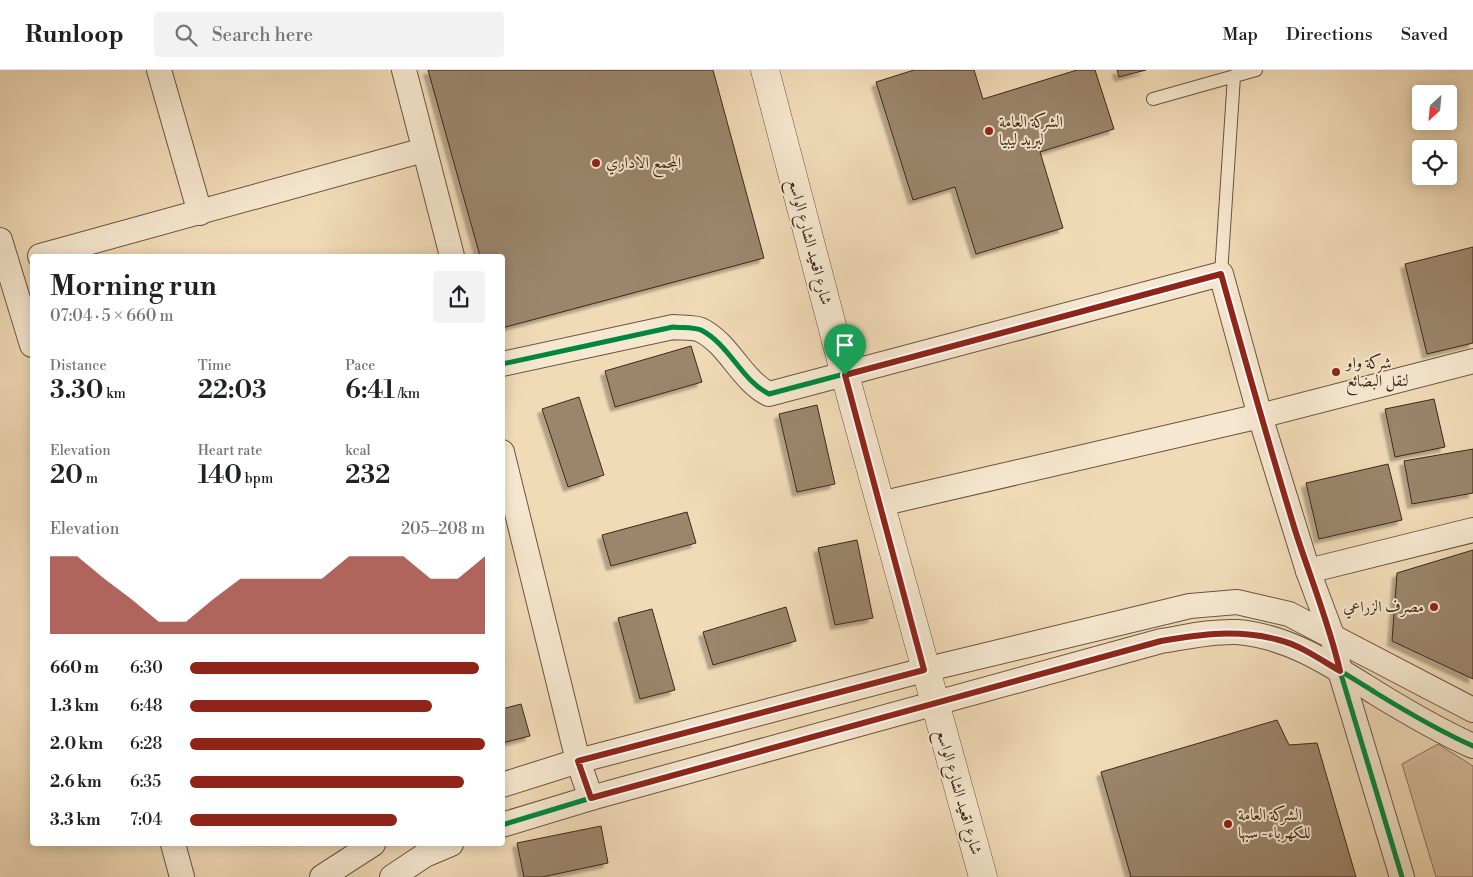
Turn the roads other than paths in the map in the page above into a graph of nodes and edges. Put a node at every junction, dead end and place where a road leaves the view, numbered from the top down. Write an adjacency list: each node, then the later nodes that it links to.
1 (159, 70): 8 (street)
2 (404, 70): 7 (street)
3 (765, 70): 18 (street, شارع اقعيد الشارع الواسع)
4 (1256, 70): 5 (lane)
5 (1234, 76): 6 (lane); 14 (lane)
6 (1152, 99)
7 (424, 150): 8 (street); 11 (street)
8 (200, 213): 10 (street)
9 (0, 240): 13 (street)
10 (47, 254)
11 (451, 254)
12 (30, 259): 13 (street)
13 (4, 266): 15 (street)
14 (1221, 274): 18 (street); 19 (street)
15 (30, 339)
16 (1473, 361): 19 (street)
17 (505, 363): 18 (street)
18 (845, 375): 21 (street, شارع اقعيد الشارع الواسع)
19 (1260, 416): 21 (street); 23 (street)
20 (505, 464): 30 (street)
21 (880, 504): 25 (street, شارع اقعيد الشارع الواسع)
22 (1473, 530): 23 (street)
23 (1308, 571): 24 (street)
24 (1332, 635): 25 (street); 26 (street); 28 (street)
25 (924, 670): 27 (street, شارع اقعيد الشارع الواسع); 30 (street)
26 (1340, 671): 27 (street); 29 (street); 41 (street)
27 (934, 704): 32 (street); 40 (street, شارع اقعيد الشارع الواسع)
28 (1473, 710)
29 (1473, 746)
30 (578, 761): 31 (street); 32 (street)
31 (505, 784)
32 (591, 798): 33 (street)
33 (505, 824)
34 (173, 846): 37 (street)
35 (370, 846): 38 (street)
36 (446, 846): 39 (street)
37 (182, 877)
38 (322, 877)
39 (392, 877)
40 (983, 877)
41 (1402, 877)

